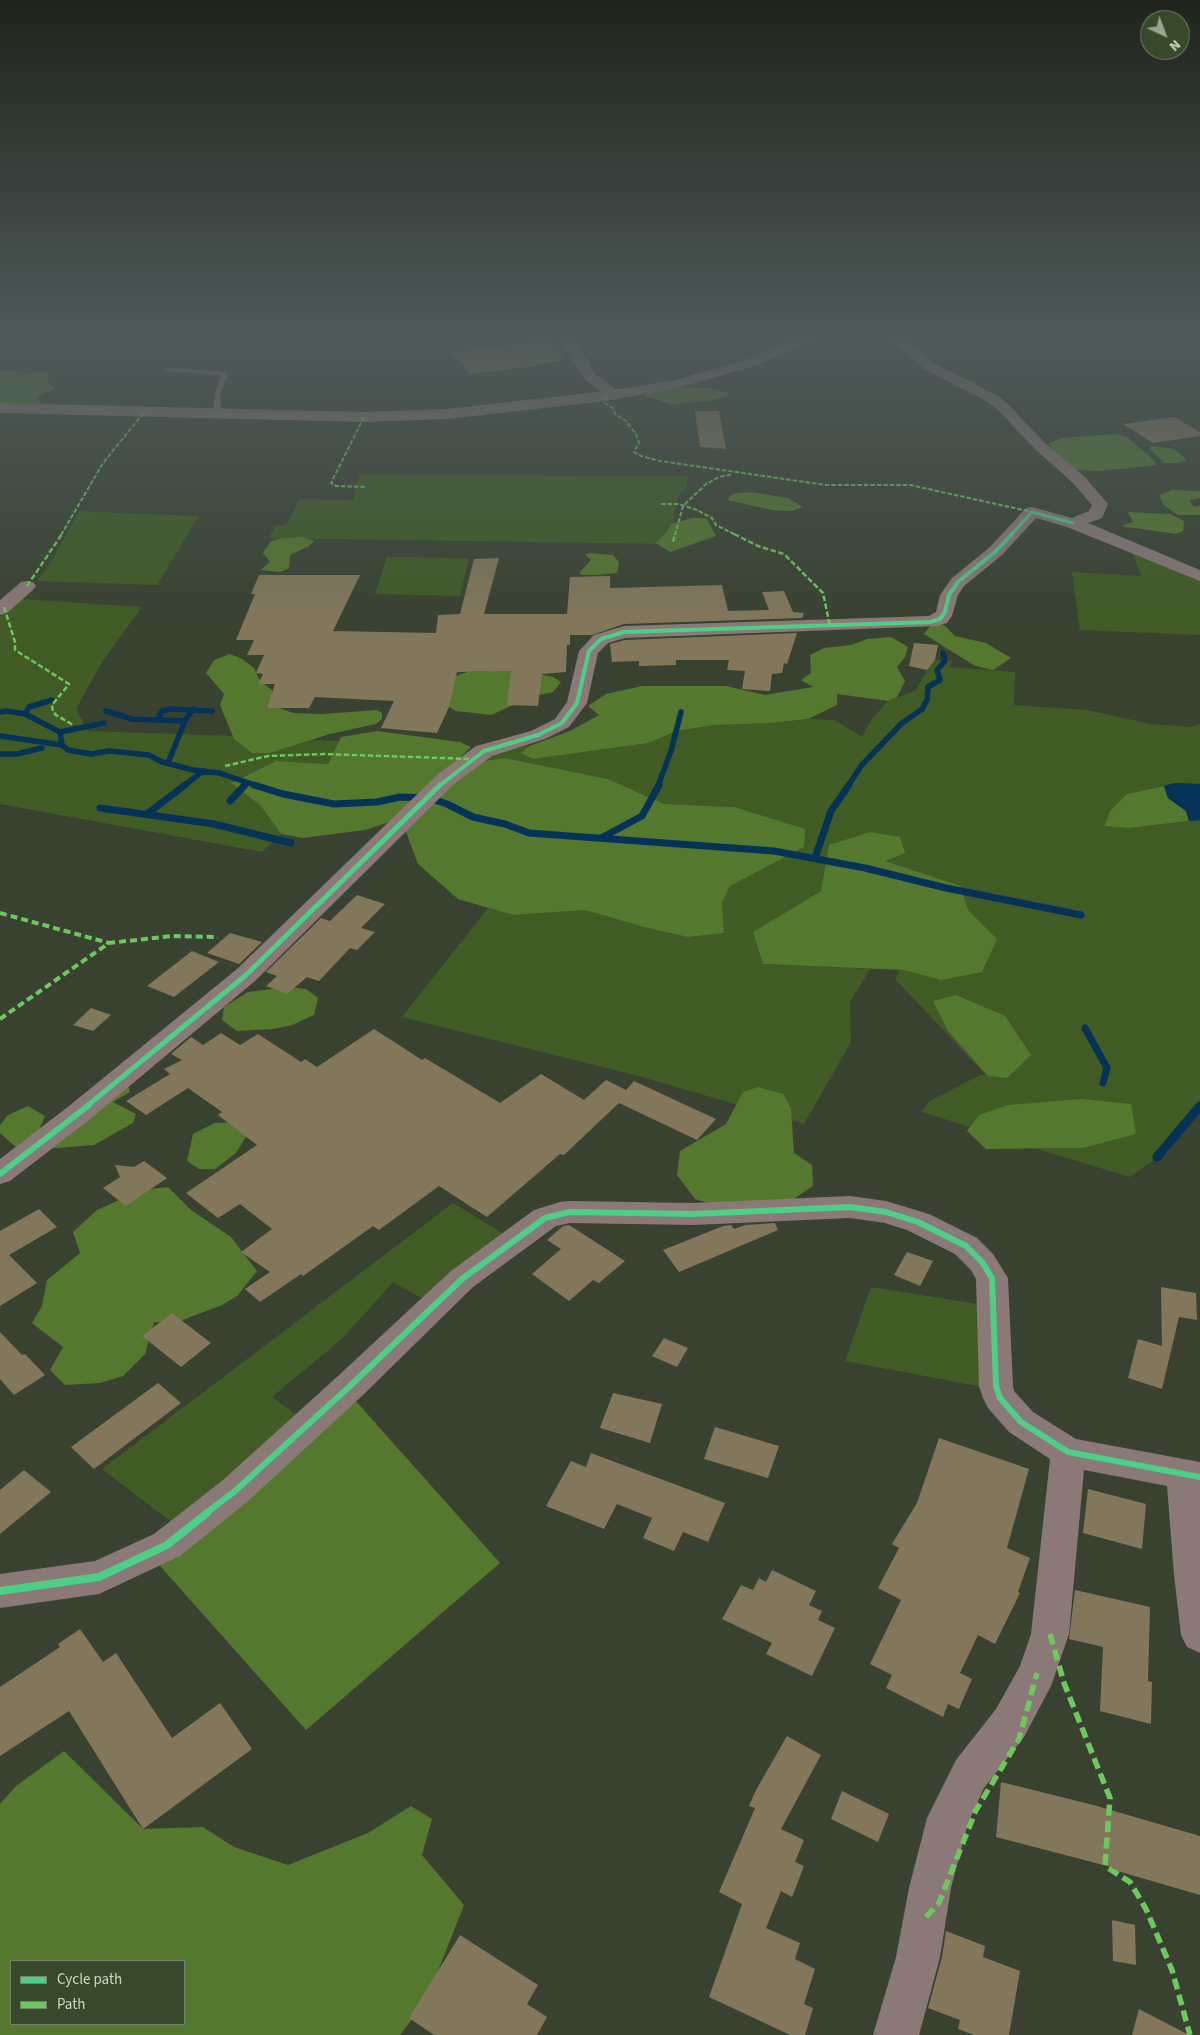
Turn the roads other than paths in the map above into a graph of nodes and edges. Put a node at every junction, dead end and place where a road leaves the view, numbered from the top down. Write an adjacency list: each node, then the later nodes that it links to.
1 (1028, 433): 2 (street)
2 (1073, 523): 3 (street); 6 (street)
3 (1200, 576)
4 (27, 586): 5 (street)
5 (0, 609)
6 (0, 1174)
7 (1068, 1452): 8 (street); 9 (street); 11 (street)
8 (1192, 1476): 10 (street)
9 (0, 1591)
10 (1200, 1635)
11 (896, 2035)

